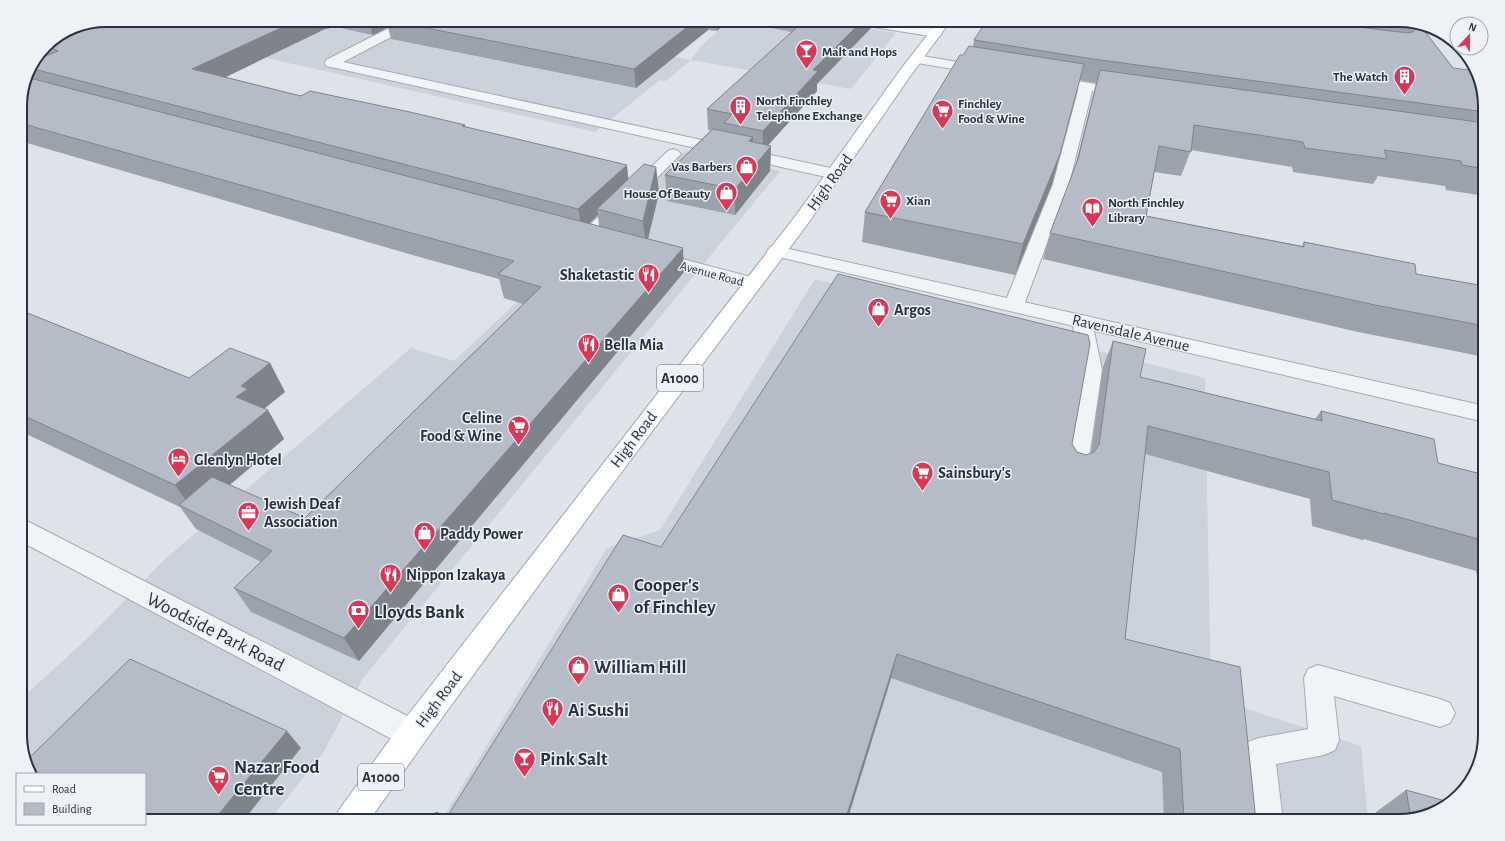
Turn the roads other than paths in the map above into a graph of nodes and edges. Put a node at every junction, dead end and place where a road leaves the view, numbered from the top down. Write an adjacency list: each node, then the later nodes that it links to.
1 (401, 27): 9 (street)
2 (941, 27): 3 (main road, High Road / A1000)
3 (916, 59): 4 (street); 9 (main road, High Road / A1000)
4 (993, 72)
5 (1040, 79): 6 (street)
6 (1086, 87): 7 (street); 14 (street)
7 (1141, 94)
8 (673, 154): 10 (street)
9 (835, 174): 11 (main road, High Road / A1000)
10 (584, 238)
11 (776, 251): 13 (main road, High Road / A1000); 14 (street, Ravensdale Avenue)
12 (637, 253): 13 (street, Avenue Road)
13 (752, 283): 20 (main road, High Road / A1000)
14 (1014, 305): 15 (street, Ravensdale Avenue)
15 (1082, 321): 16 (street, Ravensdale Avenue); 17 (street)
16 (1478, 412)
17 (1075, 471)
18 (27, 534): 20 (street, Woodside Park Road)
19 (1440, 713): 22 (street)
20 (412, 734): 21 (main road, High Road / A1000)
21 (355, 814)
22 (1266, 814)

